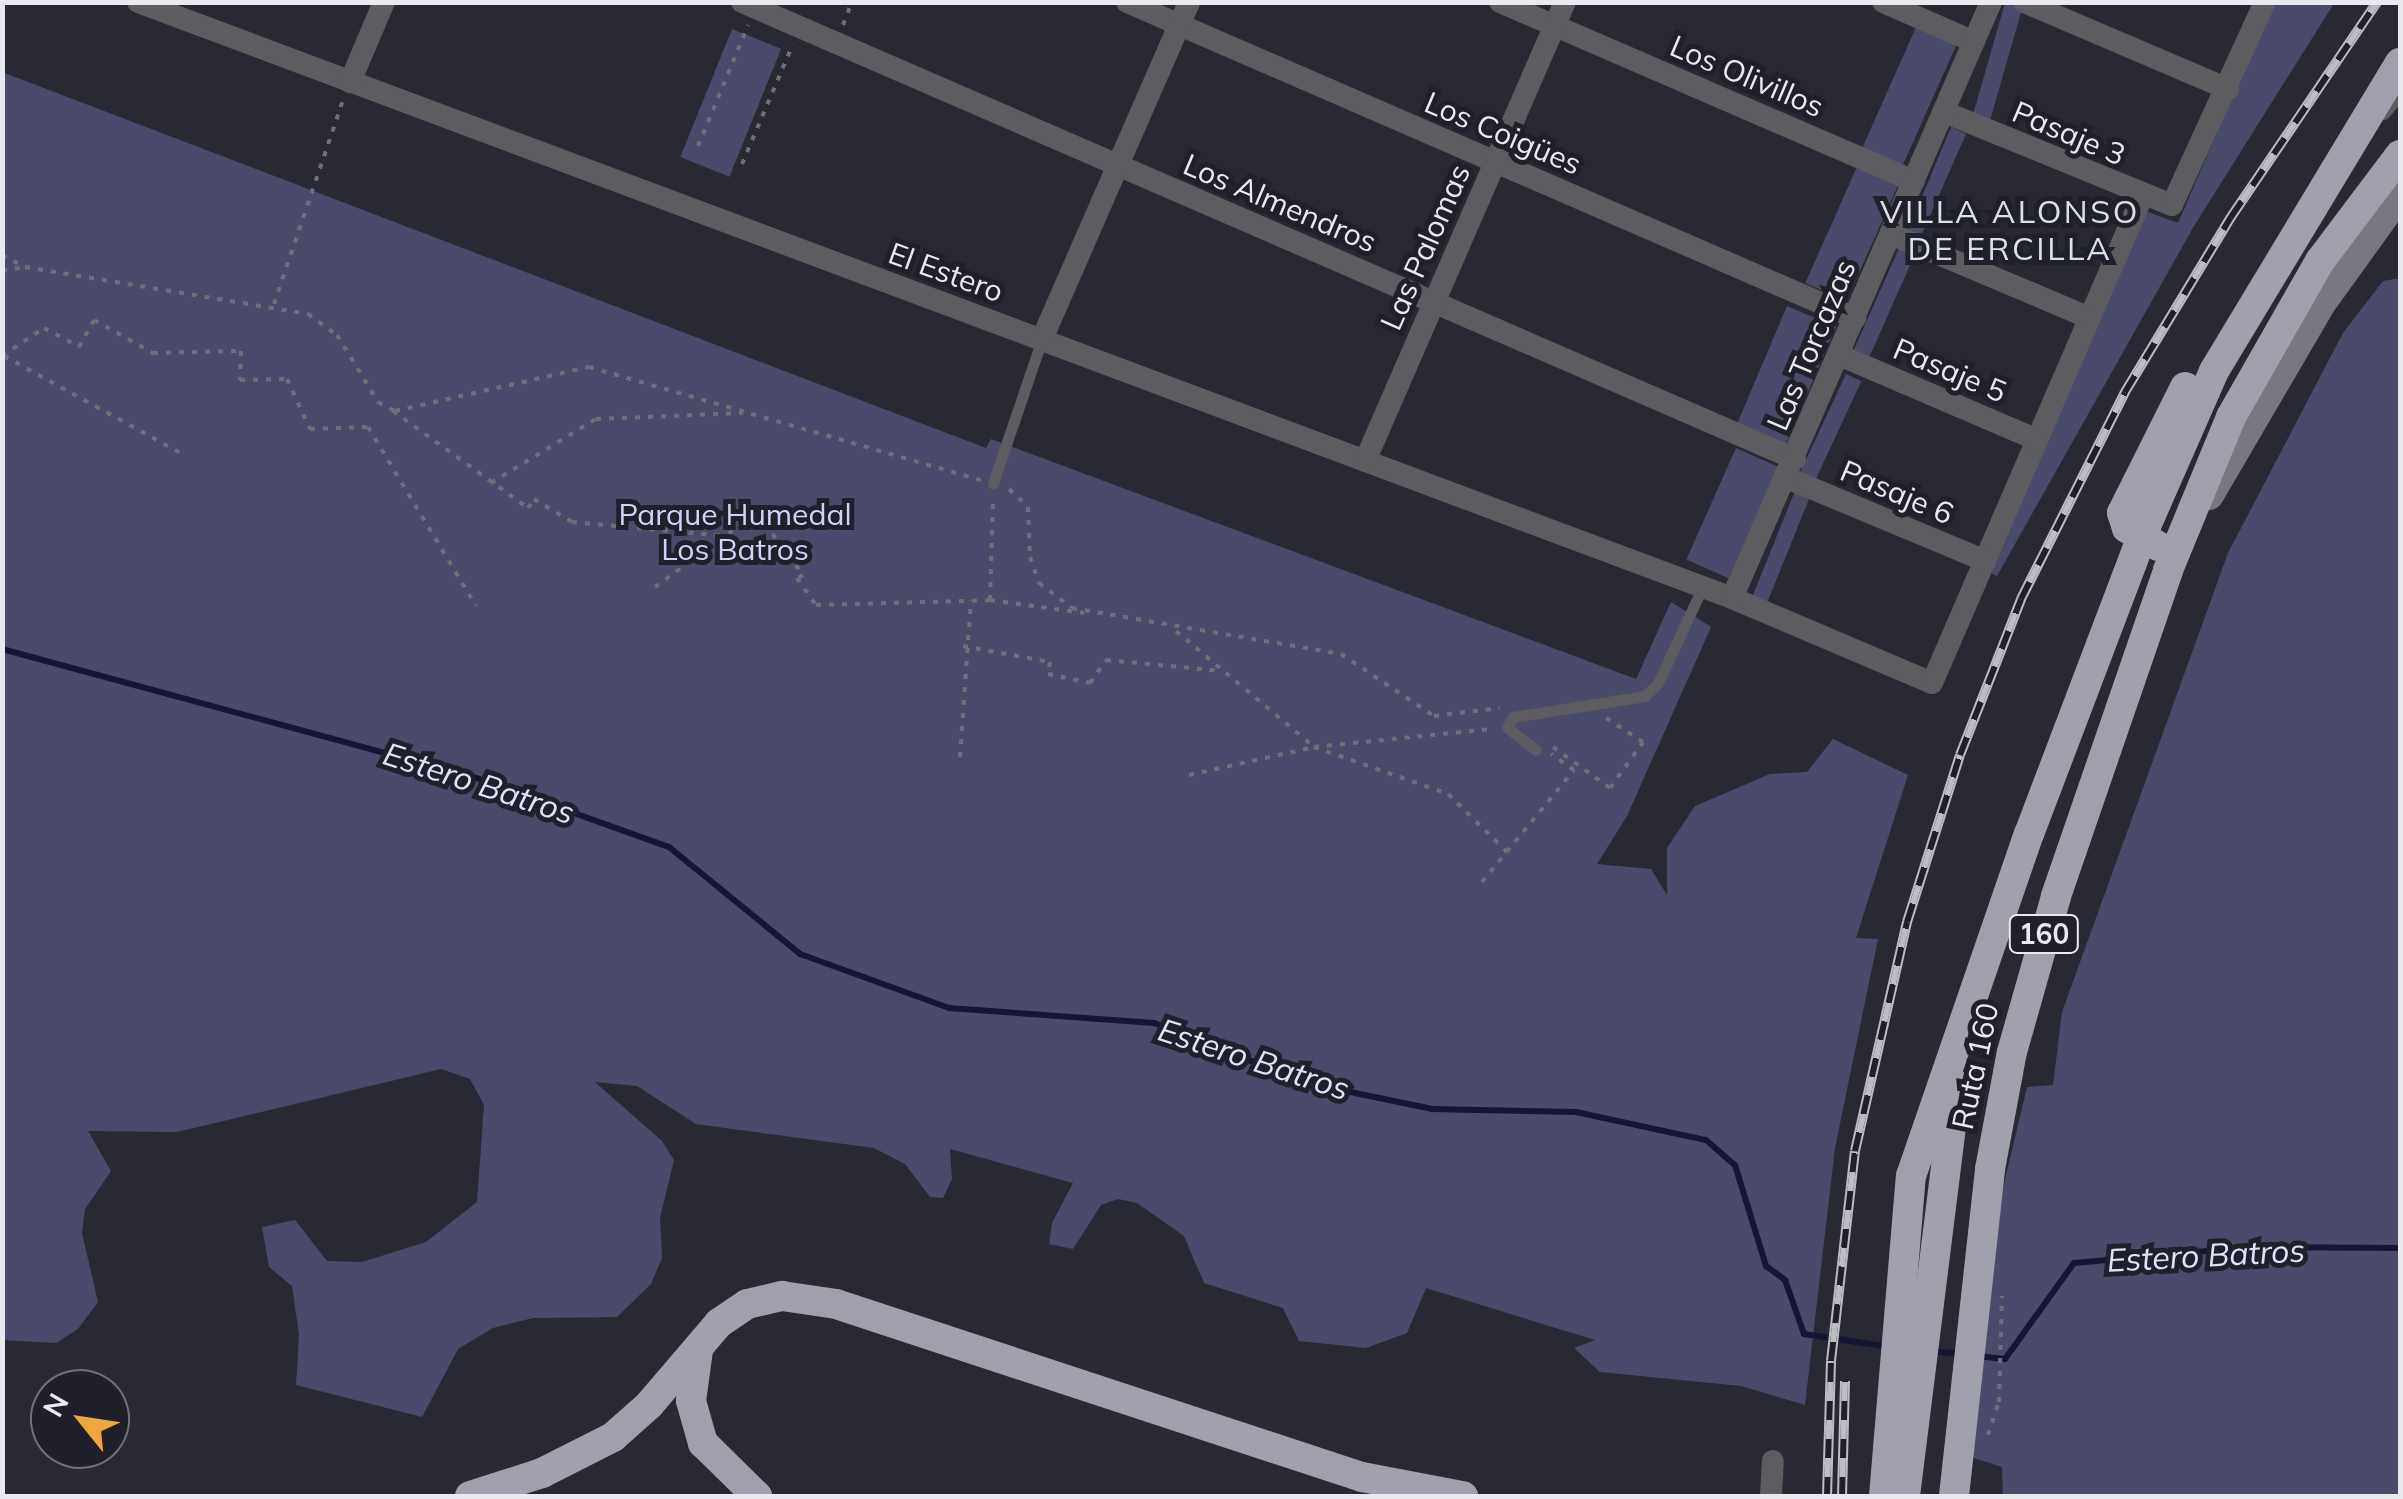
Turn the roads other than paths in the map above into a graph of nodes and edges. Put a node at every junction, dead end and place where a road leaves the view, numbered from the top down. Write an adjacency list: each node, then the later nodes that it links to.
1 (138, 2): 13 (street, El Estero)
2 (208, 2): 13 (street)
3 (384, 2): 18 (street)
4 (1127, 2): 14 (street, Los Coigües)
5 (1189, 2): 14 (street)
6 (1500, 2): 15 (street, Los Olivillos)
7 (1565, 2): 15 (street, Las Palomas)
8 (1883, 2): 16 (street)
9 (1990, 2): 16 (street, Las Torcazas)
10 (2024, 2): 19 (street)
11 (2265, 2): 19 (street)
12 (749, 5): 24 (street, Los Almendros)
13 (199, 25): 18 (street, El Estero)
14 (1179, 25): 23 (street, Los Coigües); 24 (street)
15 (1554, 26): 23 (street, Las Palomas); 26 (street, Los Olivillos)
16 (1974, 42): 21 (street, Las Torcazas)
17 (2400, 63): 25 (highway, 160)
18 (350, 82): 33 (street, El Estero)
19 (2228, 89): 28 (street, Pasaje 3)
20 (2400, 95): 25 (lane)
21 (1944, 112): 26 (street, Las Torcazas); 28 (street, Pasaje 3)
22 (2400, 156): 40 (highway, 160)
23 (1495, 162): 30 (street, Las Palomas); 31 (street, Los Coigües)
24 (1117, 166): 30 (street, Los Almendros); 33 (street)
25 (2330, 172): 39 (highway, 160)
26 (1914, 181): 29 (street, Las Torcazas)
27 (2400, 194): 40 (main road)
28 (2142, 198): 32 (street)
29 (1892, 234): 31 (street, Las Torcazas); 32 (street)
30 (1434, 302): 36 (street, Las Palomas); 37 (street, Los Almendros)
31 (1855, 318): 34 (street, Las Torcazas)
32 (2090, 318): 35 (street)
33 (1042, 339): 36 (street, El Estero); 38 (lane)
34 (1839, 355): 35 (street, Pasaje 5); 37 (street, Las Torcazas)
35 (2037, 440): 41 (street)
36 (1365, 461): 42 (street, El Estero)
37 (1791, 468): 41 (street, Pasaje 6); 43 (street, Las Torcazas)
38 (993, 483)
39 (2141, 539): 40 (highway); 46 (highway, Ruta 160 / 160)
40 (2175, 553): 54 (highway, Ruta 160 / 160)
41 (1985, 562): 43 (street, El Estero)
42 (1702, 588): 43 (street, El Estero); 44 (lane)
43 (1732, 598)
44 (1536, 750)
45 (698, 1350): 48 (highway); 49 (highway); 50 (highway)
46 (1901, 1399): 52 (highway, Ruta 160 / 160); 53 (highway, Ruta 160 / 160)
47 (1773, 1460): 51 (street)
48 (470, 1496)
49 (758, 1496)
50 (1463, 1496)
51 (1771, 1496)
52 (1884, 1496)
53 (1906, 1496)
54 (1954, 1496)

